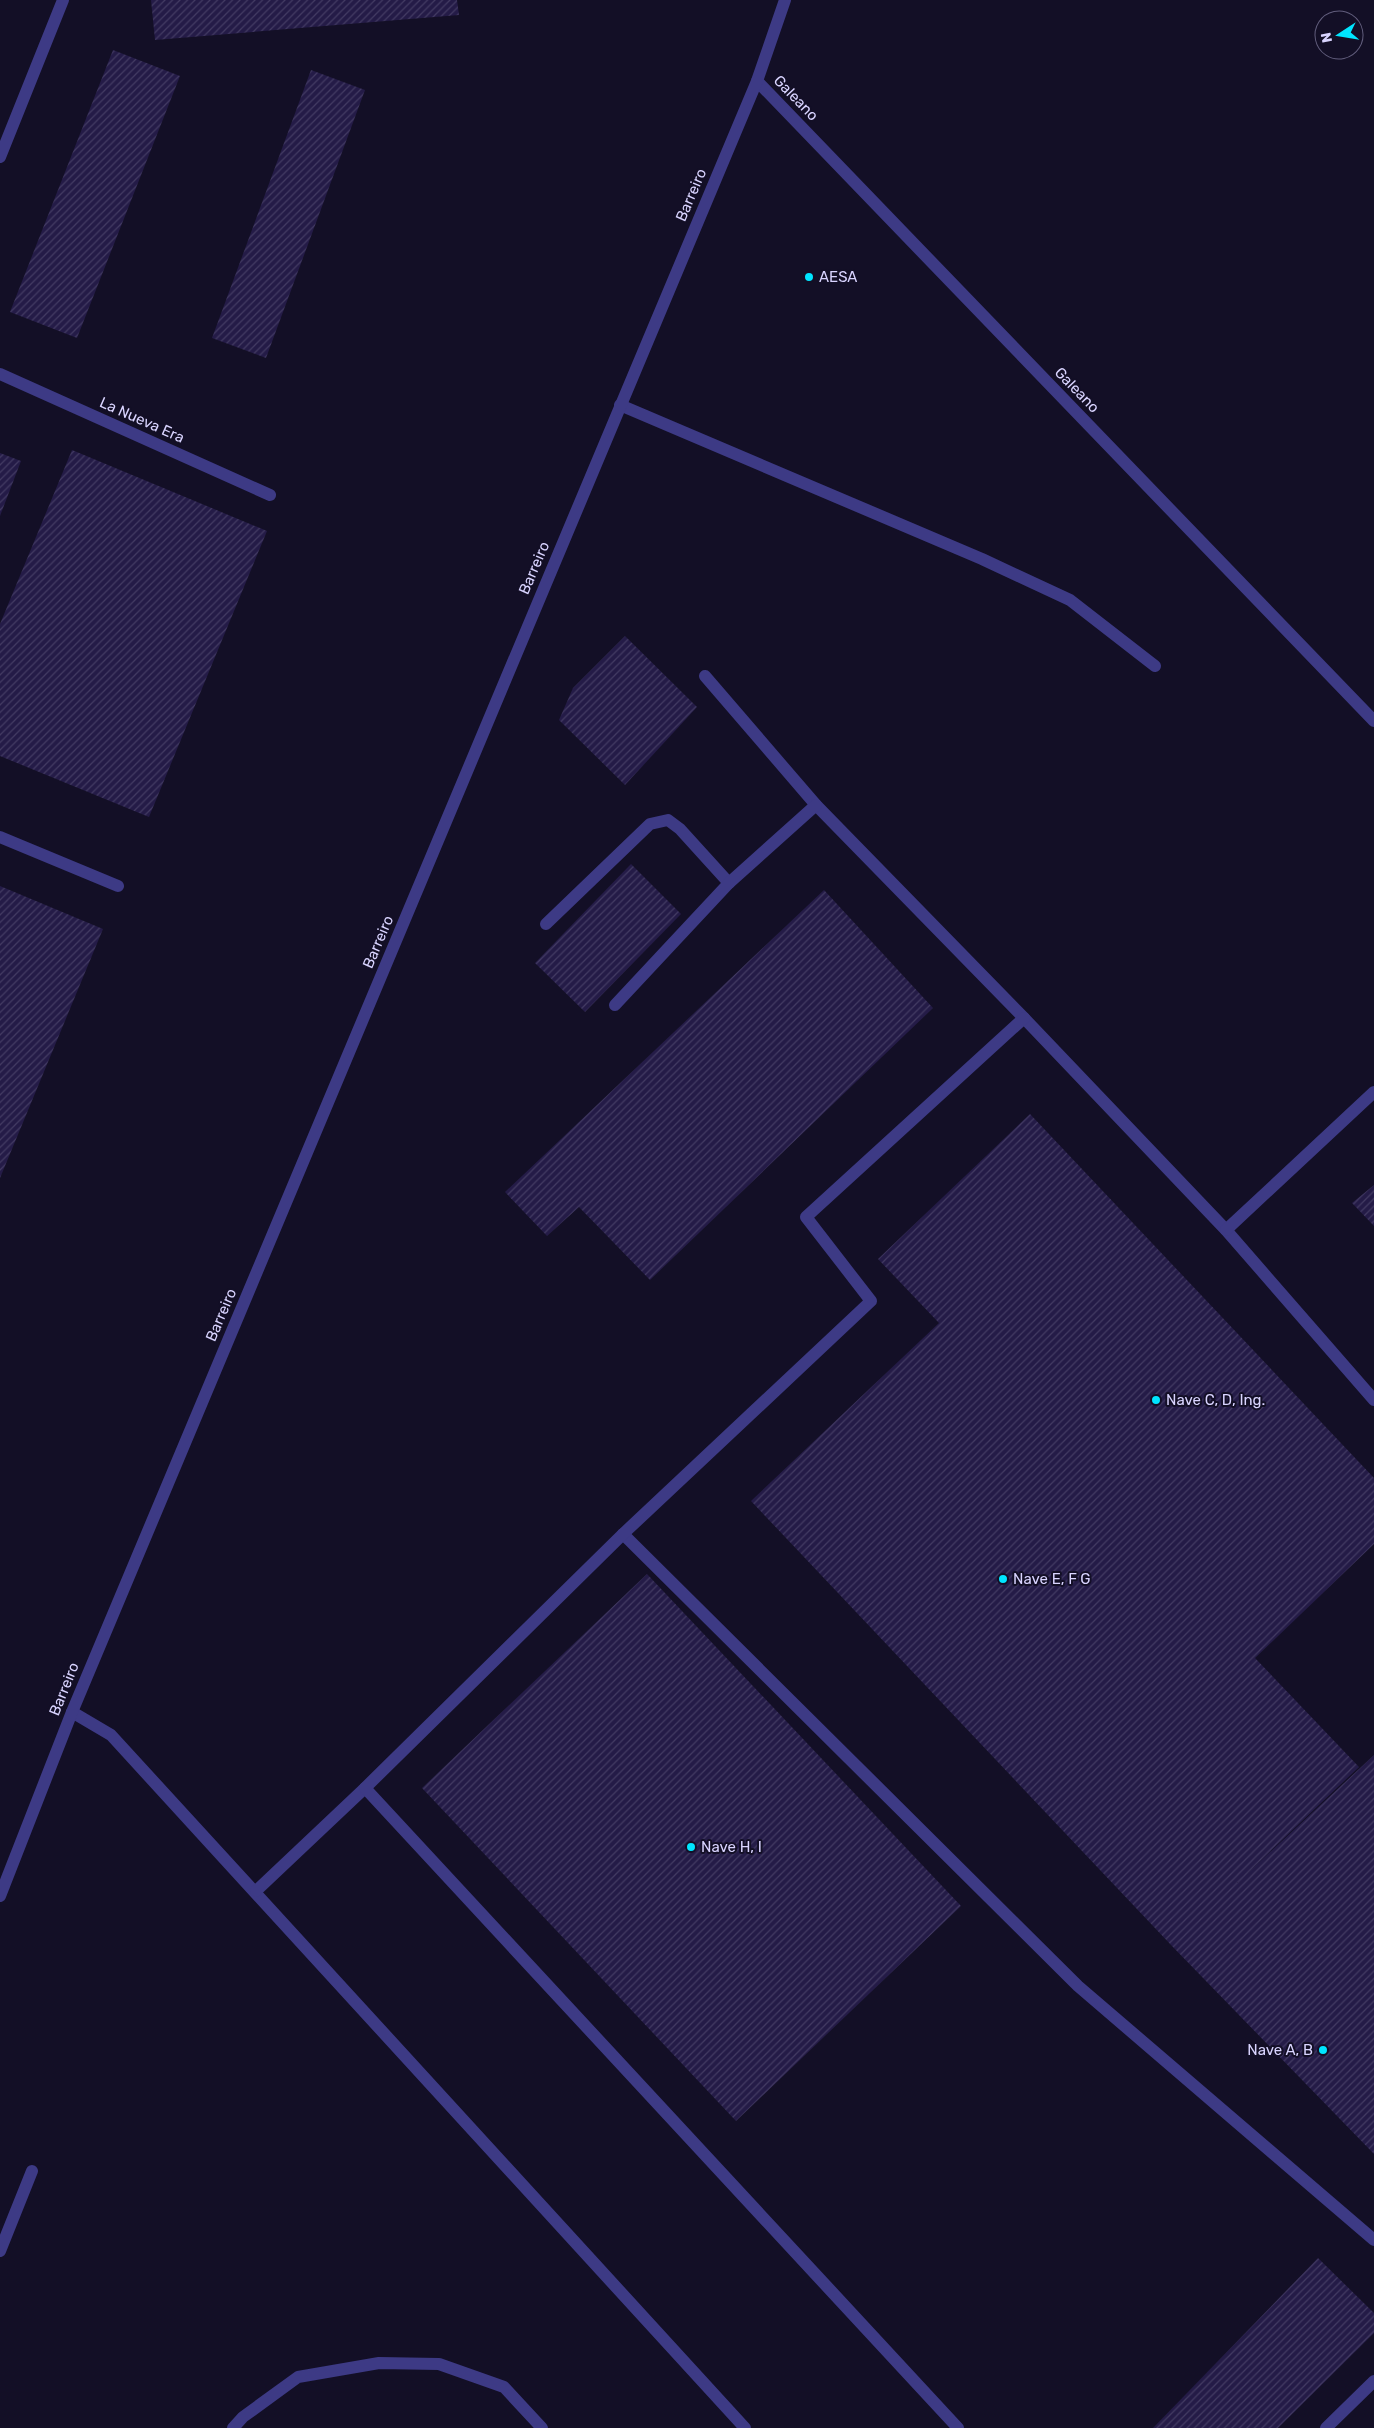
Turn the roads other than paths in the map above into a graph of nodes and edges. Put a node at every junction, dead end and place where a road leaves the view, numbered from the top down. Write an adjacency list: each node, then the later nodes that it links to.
1 (63, 0): 4 (street)
2 (785, 0): 3 (street, Barreiro)
3 (757, 80): 6 (street, Barreiro); 10 (street, Galeano)
4 (0, 158)
5 (0, 374): 7 (street, La Nueva Era)
6 (620, 405): 8 (street); 22 (street, Barreiro)
7 (270, 495)
8 (1155, 666)
9 (705, 676): 11 (street)
10 (1374, 721)
11 (816, 805): 13 (street); 17 (street)
12 (0, 837): 14 (street)
13 (729, 882): 15 (street); 16 (street)
14 (118, 886)
15 (546, 924)
16 (615, 1005)
17 (1024, 1018): 19 (street); 21 (street)
18 (1374, 1092): 19 (street)
19 (1226, 1230): 20 (street)
20 (1374, 1400)
21 (623, 1534): 23 (street); 27 (street)
22 (72, 1712): 24 (street); 25 (street, Barreiro)
23 (365, 1788): 24 (street); 33 (street)
24 (256, 1891): 32 (street)
25 (0, 1896)
26 (32, 2171): 28 (street)
27 (1374, 2240)
28 (0, 2251)
29 (1374, 2381): 34 (street)
30 (233, 2428): 31 (street)
31 (542, 2428)
32 (746, 2428)
33 (958, 2428)
34 (1326, 2428)

